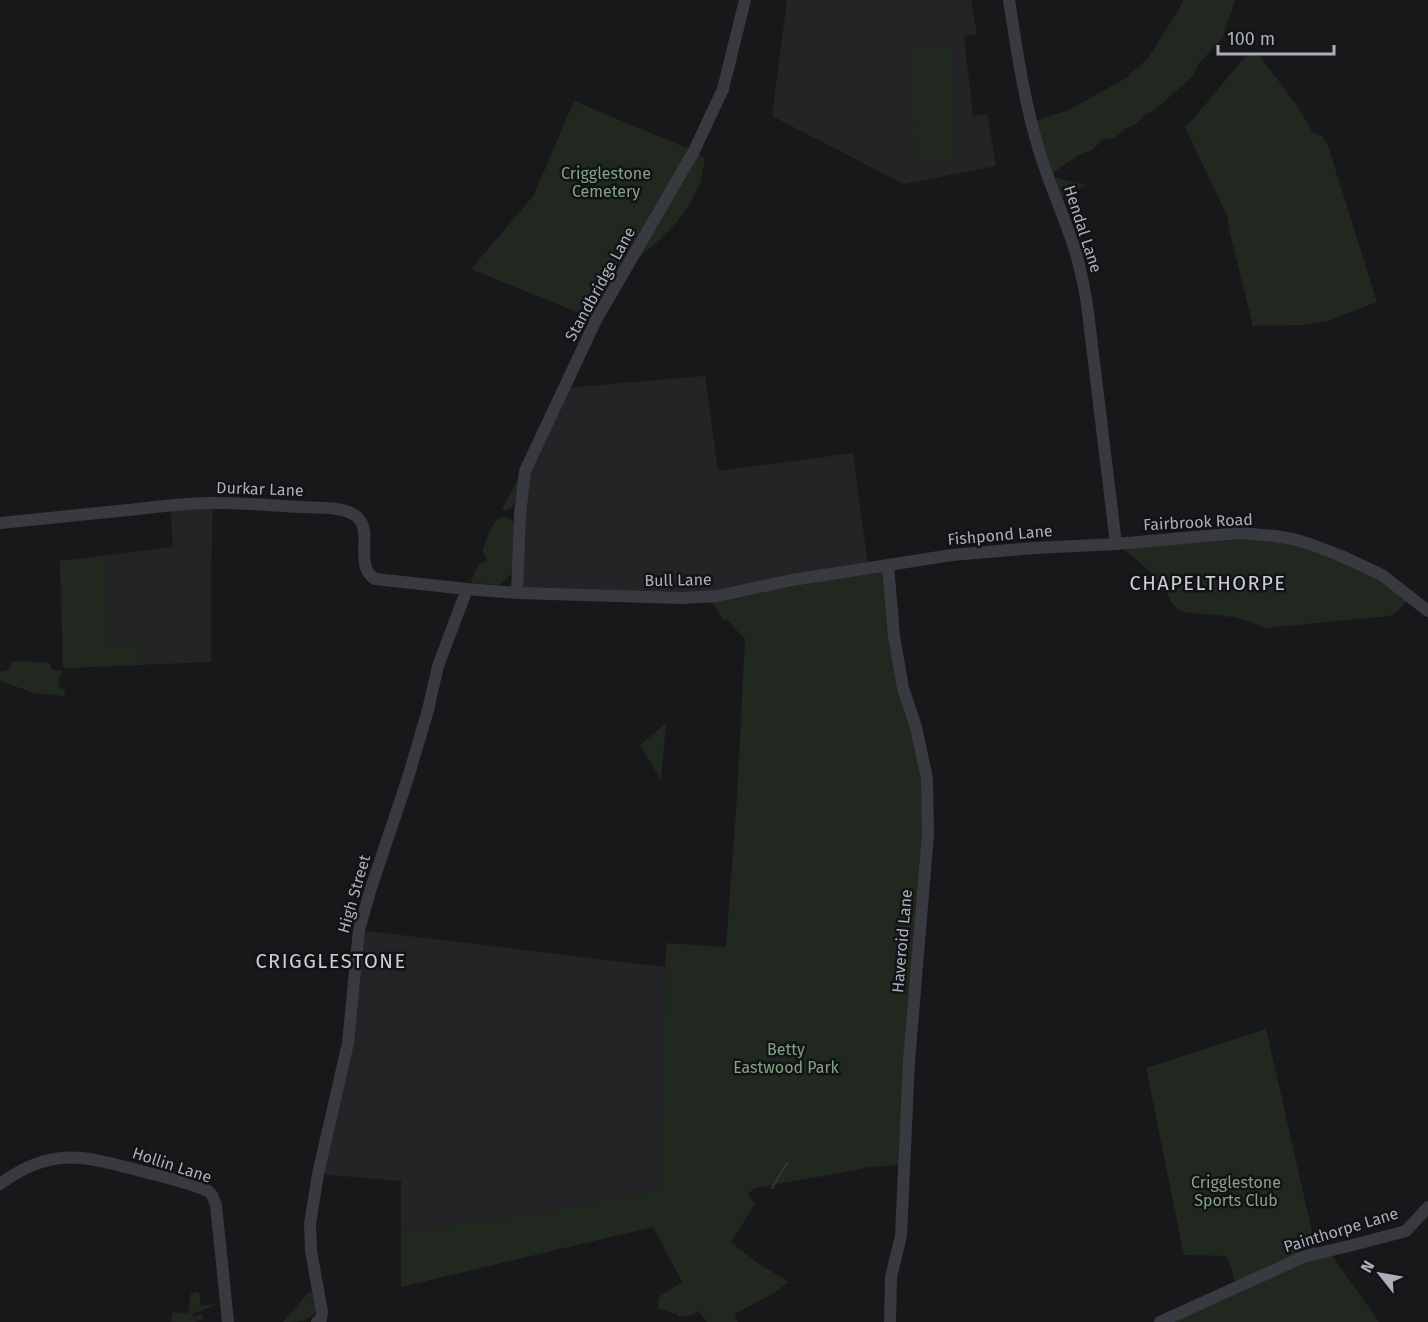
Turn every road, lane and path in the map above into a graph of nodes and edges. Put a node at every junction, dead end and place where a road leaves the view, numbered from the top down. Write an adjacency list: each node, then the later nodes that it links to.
1 (745, 0): 7 (street, Standbridge Lane)
2 (1009, 0): 4 (street, Hendal Lane)
3 (0, 523): 6 (street, Durkar Lane)
4 (1116, 544): 5 (street, Fishpond Lane); 8 (street, Fairbrook Road)
5 (888, 565): 7 (street, Bull Lane); 13 (street, Haveroid Lane)
6 (467, 589): 7 (street, Bull Lane); 12 (street, High Street)
7 (517, 593)
8 (1428, 611)
9 (0, 1184): 11 (street, Hollin Lane)
10 (1428, 1207): 14 (street, Painthorpe Lane)
11 (228, 1322)
12 (317, 1322)
13 (891, 1322)
14 (1160, 1322)

